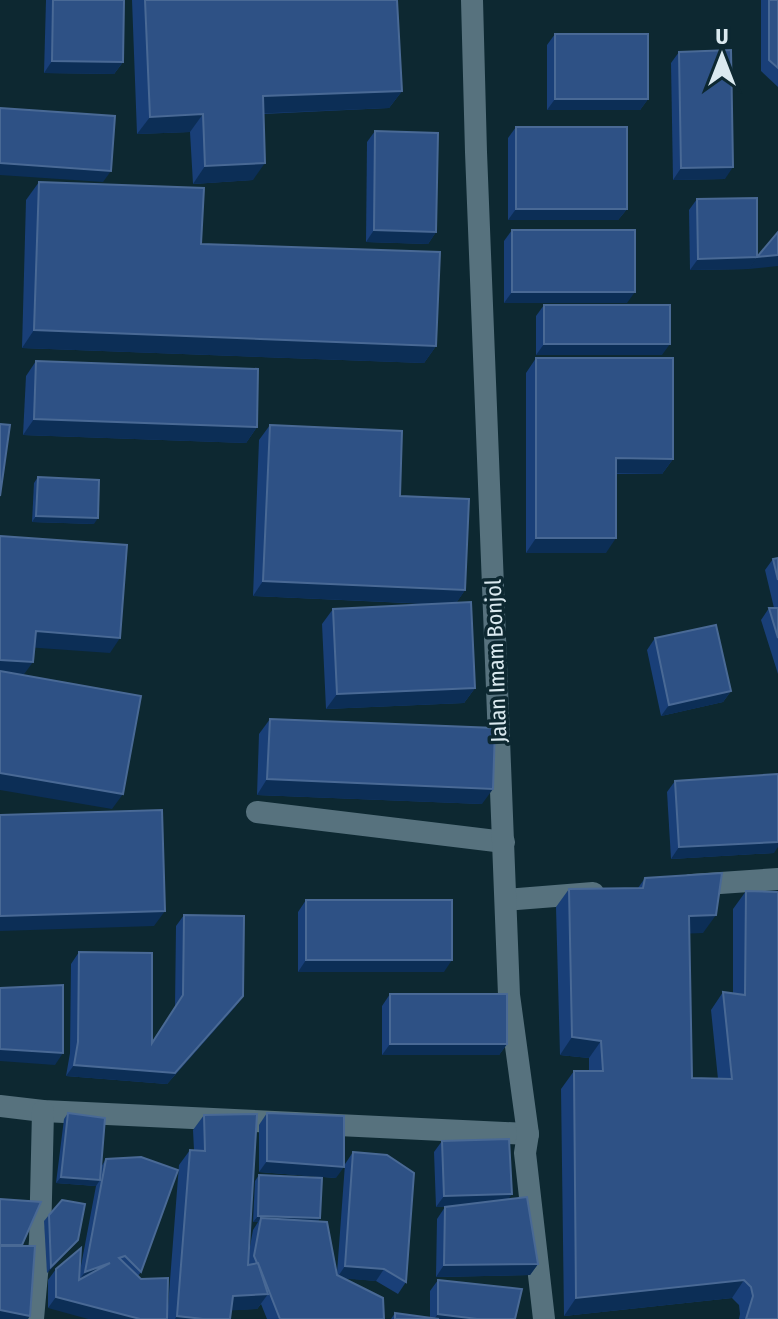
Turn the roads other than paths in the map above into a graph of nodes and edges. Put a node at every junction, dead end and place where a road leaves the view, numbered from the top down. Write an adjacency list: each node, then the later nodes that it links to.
1 (472, 0): 3 (main road, Jalan Imam Bonjol)
2 (257, 812): 3 (main road)
3 (504, 842): 7 (main road, Jalan Imam Bonjol)
4 (778, 879): 5 (main road)
5 (672, 887)
6 (612, 892): 7 (main road)
7 (506, 900): 10 (main road, Jalan Imam Bonjol)
8 (0, 1106): 9 (main road)
9 (43, 1111): 10 (main road); 11 (main road)
10 (528, 1134): 12 (main road, Jalan Imam Bonjol)
11 (33, 1319)
12 (544, 1319)

